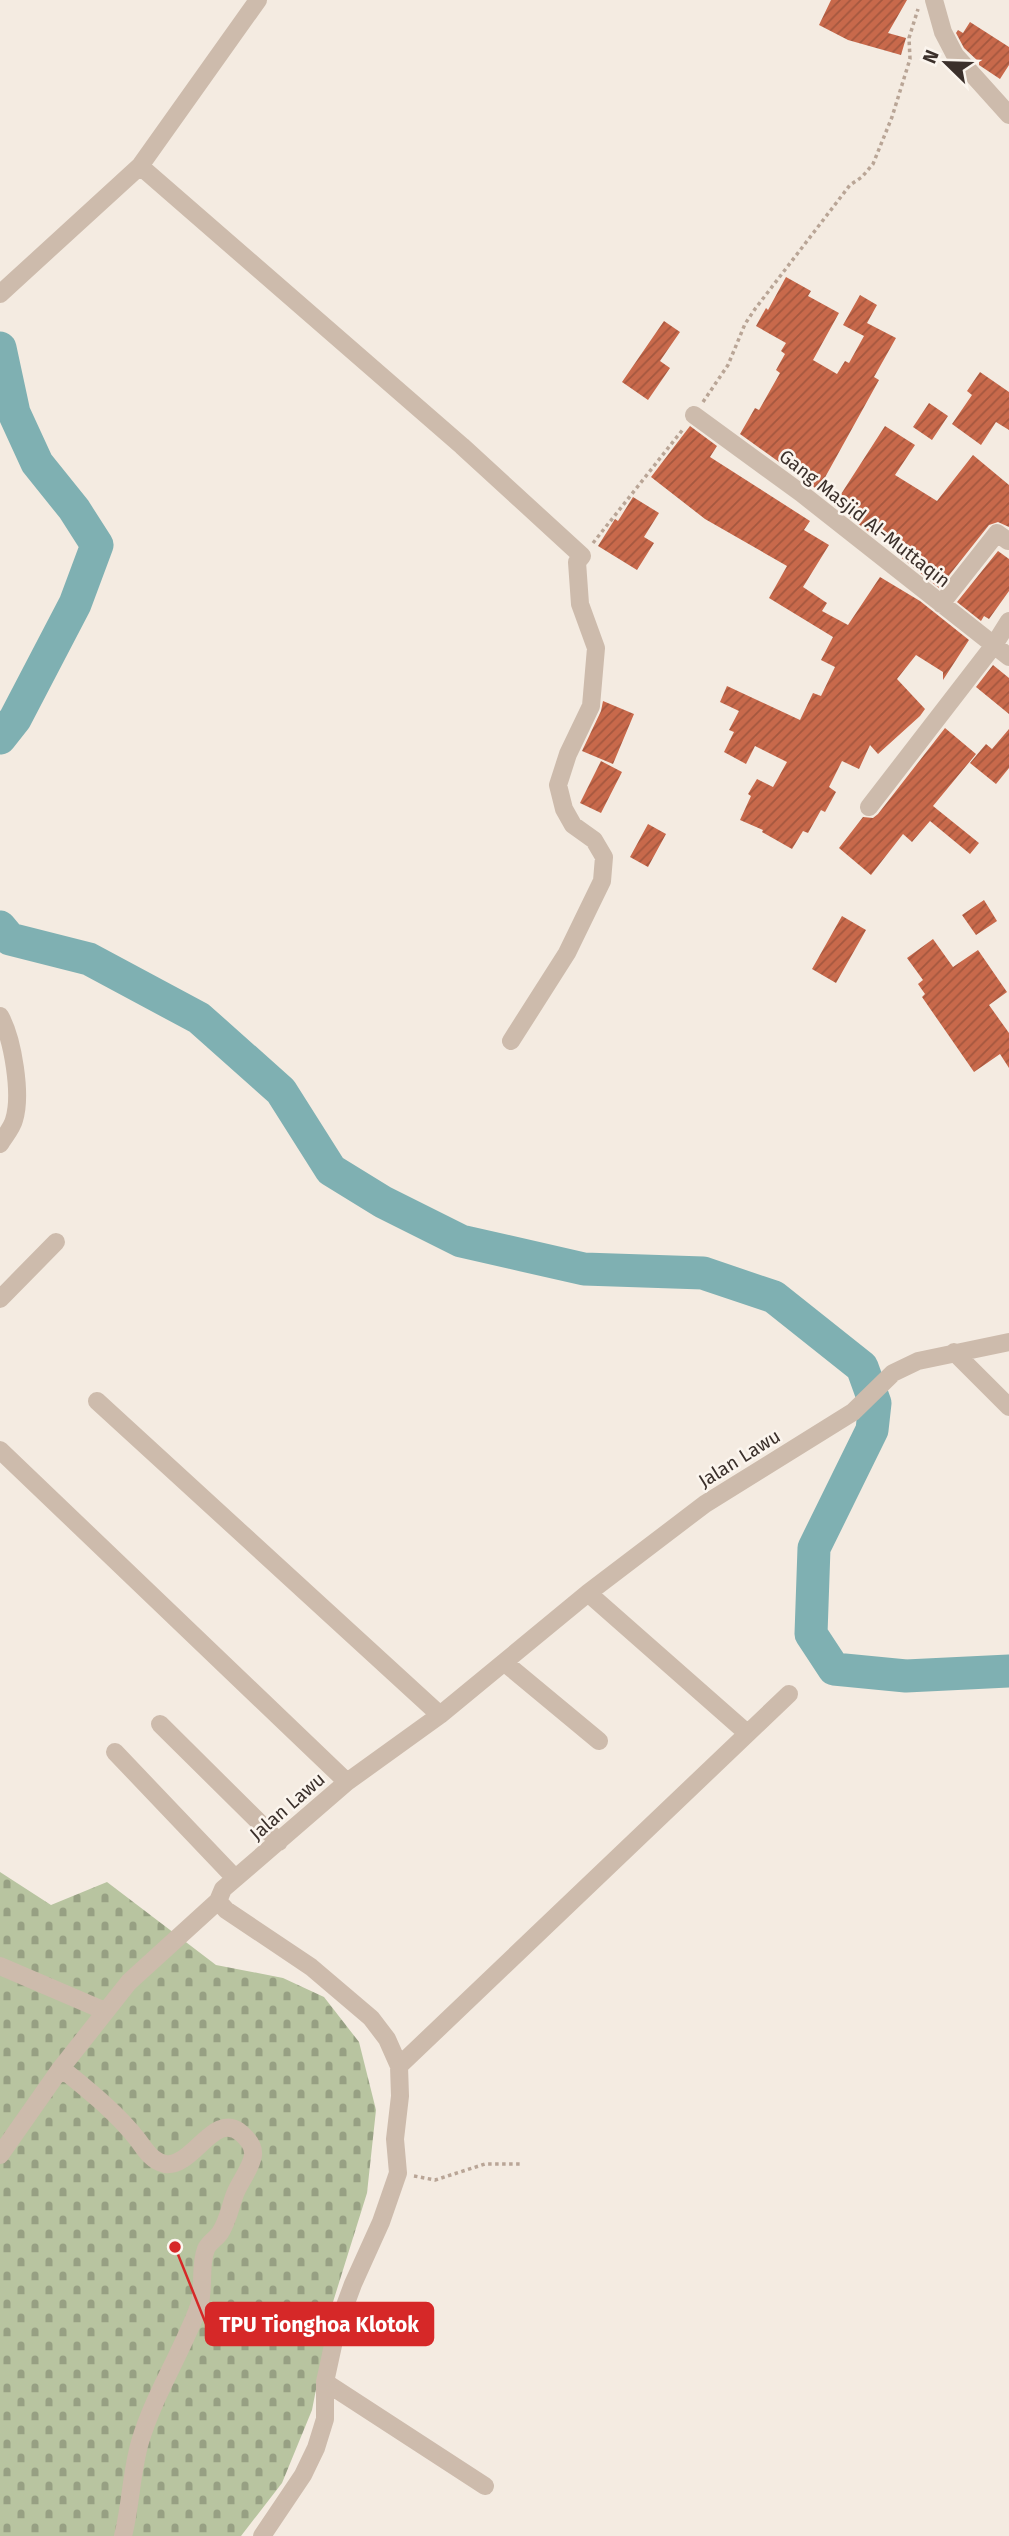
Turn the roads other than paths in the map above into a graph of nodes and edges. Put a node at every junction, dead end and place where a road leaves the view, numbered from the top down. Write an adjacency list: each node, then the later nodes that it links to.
1 (258, 0): 4 (street)
2 (934, 0): 3 (street)
3 (1009, 115)
4 (140, 166): 5 (street); 14 (street)
5 (4, 290)
6 (694, 415): 8 (street, Gang Masjid Al-Muttaqin)
7 (1009, 541): 8 (street)
8 (941, 604): 10 (street, Gang Masjid Al-Muttaqin)
9 (1009, 621): 10 (street)
10 (993, 645): 11 (street, Gang Masjid Al-Muttaqin); 12 (street)
11 (1009, 657)
12 (869, 807)
13 (0, 1016): 15 (street)
14 (511, 1041)
15 (0, 1144)
16 (56, 1242): 17 (street)
17 (0, 1299)
18 (1009, 1342): 19 (street, Jalan Lawu)
19 (954, 1352): 21 (street); 23 (street, Jalan Lawu)
20 (97, 1401): 26 (street)
21 (1009, 1407)
22 (0, 1450): 31 (street)
23 (588, 1593): 24 (street, Jalan Lawu); 28 (street)
24 (505, 1663): 26 (street, Jalan Lawu); 29 (street)
25 (789, 1694): 28 (street)
26 (440, 1715): 31 (street, Jalan Lawu)
27 (160, 1724): 32 (street)
28 (747, 1733): 37 (street)
29 (599, 1741)
30 (115, 1752): 33 (street)
31 (347, 1782): 32 (street, Jalan Lawu)
32 (279, 1842): 33 (street, Jalan Lawu)
33 (236, 1878): 34 (street, Jalan Lawu)
34 (218, 1901): 36 (street, Jalan Lawu); 37 (street)
35 (0, 1966): 36 (street)
36 (105, 2011): 38 (street, Jalan Lawu)
37 (399, 2066): 40 (street)
38 (61, 2068): 39 (street, Jalan Lawu); 42 (street)
39 (0, 2155)
40 (325, 2382): 41 (street); 43 (street)
41 (485, 2486)
42 (123, 2536)
43 (262, 2536)

